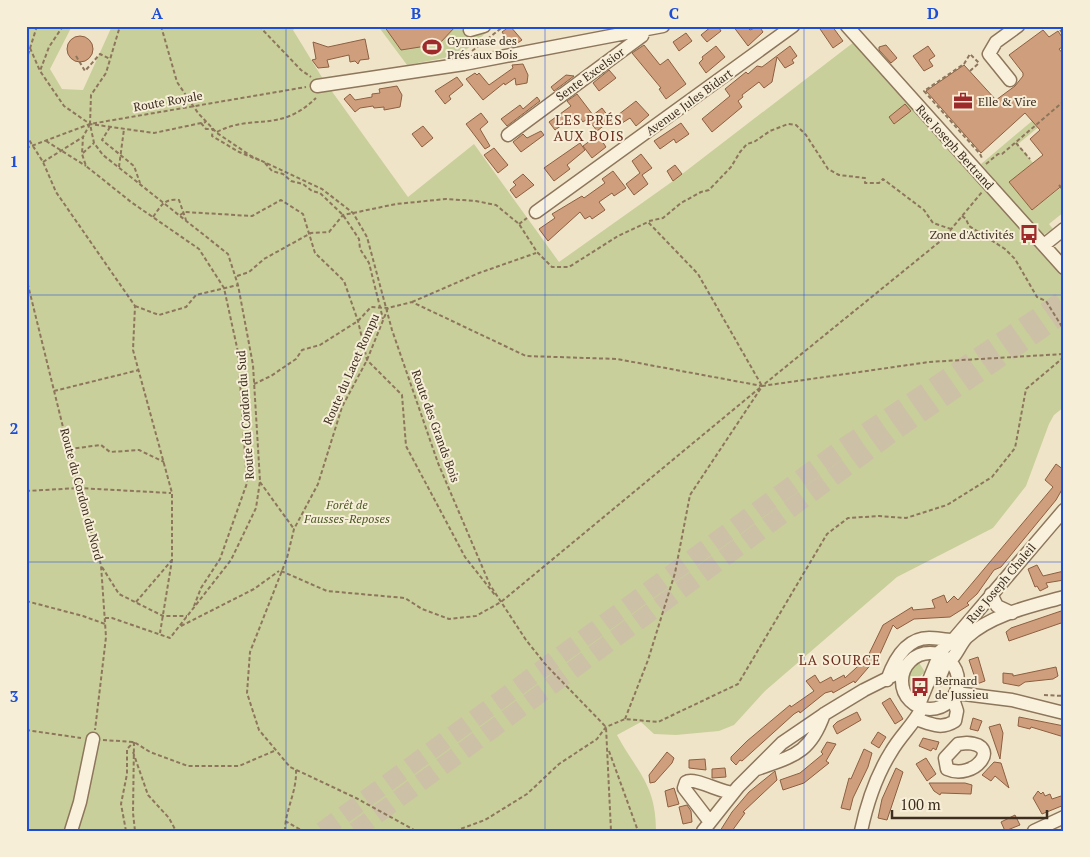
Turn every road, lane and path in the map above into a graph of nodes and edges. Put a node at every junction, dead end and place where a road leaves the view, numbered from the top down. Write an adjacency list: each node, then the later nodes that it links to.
1 (37, 26): 18 (path)
2 (63, 26): 23 (path)
3 (120, 26): 20 (path)
4 (161, 26): 28 (path, Route des Grands Bois)
5 (259, 26): 26 (path)
6 (484, 26): 14 (street)
7 (498, 26): 13 (path)
8 (504, 26): 13 (path)
9 (663, 26): 15 (street)
10 (793, 26): 60 (street, Avenue Jules Bidart)
11 (847, 26): 53 (street, Rue Joseph Bertrand)
12 (1018, 26): 25 (street)
13 (500, 29): 22 (path)
14 (470, 30)
15 (644, 30): 22 (street); 37 (street, Sente Excelsior)
16 (1060, 30): 17 (path)
17 (1064, 35)
18 (30, 48): 21 (path); 23 (path)
19 (76, 56): 20 (path)
20 (110, 59): 31 (path)
21 (26, 62)
22 (464, 64): 26 (street)
23 (40, 71): 31 (path)
24 (970, 71): 46 (path)
25 (1010, 80)
26 (320, 88): 28 (path, Route Royale); 35 (path)
27 (1064, 101): 40 (path)
28 (192, 105): 29 (path, Route des Grands Bois); 31 (path, Route Royale)
29 (206, 122): 30 (path); 34 (path, Route des Grands Bois)
30 (201, 123): 33 (path); 34 (path)
31 (90, 124): 32 (path); 38 (path); 39 (path, Route Royale); 41 (path)
32 (110, 127): 33 (path); 47 (path)
33 (124, 129): 47 (path)
34 (213, 129): 35 (path, Route des Grands Bois); 50 (path)
35 (216, 132): 50 (path, Route des Grands Bois)
36 (26, 135): 42 (path)
37 (508, 135)
38 (84, 137): 44 (path); 45 (path)
39 (46, 141): 42 (path, Route Royale); 44 (path)
40 (1016, 142): 48 (path); 53 (path)
41 (94, 143): 45 (path); 52 (path, Route du Cordon du Sud)
42 (33, 146): 43 (path, Route Royale); 49 (path)
43 (26, 148)
44 (61, 149): 49 (path); 51 (path)
45 (82, 154): 51 (path)
46 (980, 154)
47 (121, 156): 52 (path); 54 (path)
48 (1030, 159)
49 (43, 162): 81 (path)
50 (264, 162): 61 (path, Route des Grands Bois); 63 (path)
51 (86, 166): 65 (path)
52 (119, 167): 54 (path, Route du Cordon du Sud)
53 (977, 171): 55 (street, Rue Joseph Bertrand)
54 (140, 184): 58 (path, Route du Cordon du Sud)
55 (988, 184): 64 (path); 71 (street, Rue Joseph Bertrand)
56 (1059, 185): 57 (path)
57 (1064, 191)
58 (163, 202): 59 (path); 62 (path, Route du Cordon du Sud); 65 (path)
59 (185, 212): 62 (path); 66 (path); 70 (path)
60 (536, 212)
61 (353, 213): 63 (path); 72 (path); 75 (path, Route des Grands Bois)
62 (179, 215): 66 (path, Route du Cordon du Sud)
63 (343, 216): 70 (path); 77 (path)
64 (962, 216): 68 (path); 86 (path)
65 (153, 218): 79 (path)
66 (186, 221): 74 (path, Route du Cordon du Sud)
67 (648, 222): 68 (path); 72 (path); 92 (path)
68 (951, 229): 92 (path)
69 (1064, 229): 71 (street)
70 (311, 233): 74 (path); 85 (path)
71 (1044, 245): 73 (street, Rue Joseph Bertrand)
72 (537, 252): 80 (path)
73 (1064, 268)
74 (236, 276): 78 (path, Route du Cordon du Sud)
75 (379, 276): 77 (path); 83 (path, Route des Grands Bois)
76 (26, 277): 93 (path, Route du Cordon du Nord)
77 (371, 278): 82 (path)
78 (238, 285): 79 (path); 91 (path, Route du Cordon du Sud)
79 (224, 288): 81 (path); 110 (path)
80 (412, 302): 83 (path); 92 (path)
81 (135, 306): 90 (path)
82 (382, 308): 83 (path); 84 (path); 85 (path)
83 (388, 308): 84 (path, Route du Lacet Rompu); 109 (path, Route des Grands Bois)
84 (383, 319): 89 (path, Route du Lacet Rompu)
85 (358, 321): 89 (path); 91 (path)
86 (1064, 330)
87 (1064, 353): 92 (path)
88 (1064, 357): 128 (path)
89 (367, 360): 101 (path, Route du Lacet Rompu); 109 (path)
90 (139, 370): 93 (path); 95 (path)
91 (254, 384): 96 (path, Route du Cordon du Sud)
92 (762, 386): 109 (path); 128 (path)
93 (54, 391): 94 (path, Route du Cordon du Nord)
94 (69, 450): 95 (path); 97 (path, Route du Cordon du Nord)
95 (164, 462): 99 (path)
96 (260, 482): 101 (path); 110 (path, Route du Cordon du Sud)
97 (78, 488): 98 (path); 99 (path); 103 (path, Route du Cordon du Nord)
98 (26, 491)
99 (172, 493): 102 (path)
100 (1064, 510): 105 (street, Rue Joseph Chaleil)
101 (294, 529): 104 (path, Route du Lacet Rompu)
102 (172, 560): 108 (path); 112 (path)
103 (101, 565): 108 (path); 114 (path, Route du Cordon du Nord)
104 (281, 570): 109 (path); 116 (path); 137 (path, Route du Lacet Rompu)
105 (991, 594): 111 (street); 118 (street, Rue Joseph Chaleil)
106 (1064, 597): 111 (street)
107 (26, 601): 115 (path)
108 (136, 602): 112 (path)
109 (501, 602): 131 (path, Route des Grands Bois)
110 (193, 608): 113 (path, Route du Cordon du Sud)
111 (1012, 614): 120 (street)
112 (163, 616): 113 (path); 117 (path)
113 (187, 616): 116 (path, Route du Cordon du Sud)
114 (105, 618): 115 (path, Route du Cordon du Nord); 117 (path)
115 (105, 624): 133 (path, Route du Cordon du Nord)
116 (179, 627): 117 (path, Route du Cordon du Sud)
117 (160, 633)
118 (953, 640): 119 (street, Rue Joseph Chaleil); 122 (street)
119 (937, 654): 120 (street); 121 (street); 125 (street)
120 (950, 662): 124 (street); 125 (street)
121 (904, 670): 122 (street); 123 (street)
122 (887, 680): 123 (street); 127 (street)
123 (902, 686): 125 (street)
124 (954, 696): 125 (street); 126 (street); 130 (street)
125 (922, 708): 129 (street)
126 (1064, 713)
127 (824, 714): 140 (street); 140 (street)
128 (625, 719): 131 (path)
129 (916, 720): 130 (street); 155 (street)
130 (949, 724): 135 (street)
131 (606, 727): 136 (path); 152 (path)
132 (26, 730): 133 (path)
133 (94, 739): 134 (path); 145 (street)
134 (134, 742): 137 (path); 138 (path); 146 (path)
135 (958, 744)
136 (608, 748): 153 (path); 154 (path)
137 (276, 750): 139 (path, Route du Lacet Rompu)
138 (133, 752): 147 (path); 148 (path)
139 (296, 770): 143 (path); 151 (path)
140 (755, 770): 141 (street)
141 (733, 793): 144 (street); 144 (street)
142 (1064, 817): 156 (street)
143 (285, 821): 149 (path); 150 (path)
144 (706, 826)
145 (71, 831)
146 (126, 831)
147 (135, 831)
148 (176, 831)
149 (285, 831)
150 (303, 831)
151 (416, 831)
152 (455, 831)
153 (611, 831)
154 (638, 831)
155 (861, 831)
156 (1034, 831)

